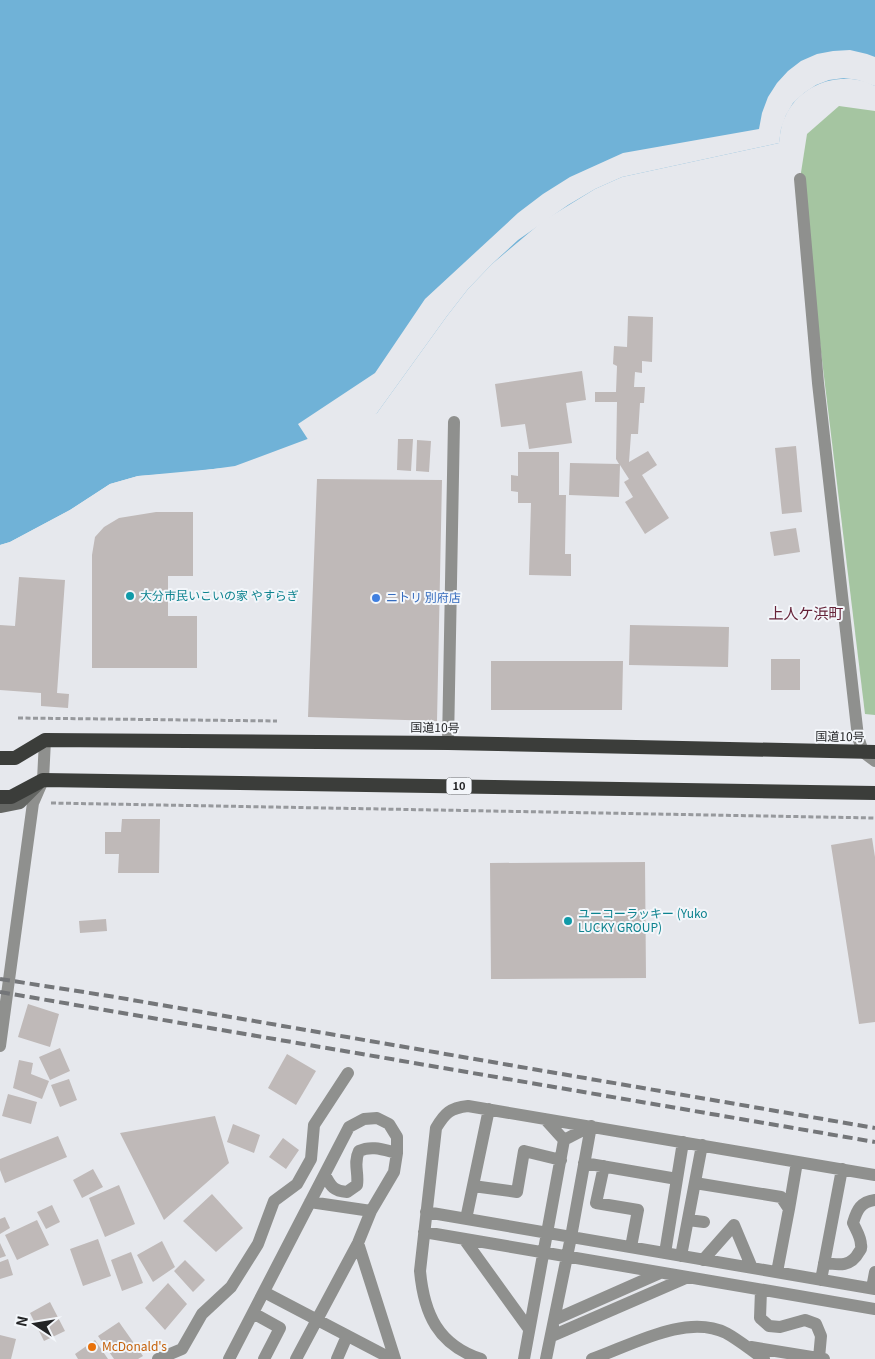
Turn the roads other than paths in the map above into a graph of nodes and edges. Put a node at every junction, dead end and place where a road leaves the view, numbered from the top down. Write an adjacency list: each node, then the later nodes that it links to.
1 (800, 179): 5 (street)
2 (454, 422): 4 (street)
3 (45, 740): 4 (highway, 国道10号); 6 (highway); 8 (street)
4 (448, 743): 5 (highway, 国道10号)
5 (869, 752): 7 (street)
6 (0, 758)
7 (875, 761)
8 (44, 780): 9 (highway, 10); 10 (highway, 10); 11 (main road); 12 (street)
9 (875, 793)
10 (0, 797)
11 (0, 807)
12 (0, 1046)
13 (348, 1073): 69 (street)
14 (489, 1109): 15 (street); 30 (street); 35 (street)
15 (545, 1119): 16 (street); 17 (street)
16 (590, 1126): 17 (street); 18 (street); 23 (street)
17 (564, 1140): 21 (street)
18 (683, 1142): 19 (street); 28 (street)
19 (702, 1145): 22 (street); 29 (street)
20 (398, 1153): 26 (street); 26 (street); 34 (street)
21 (561, 1160): 30 (street); 40 (street)
22 (797, 1162): 25 (street); 33 (street)
23 (584, 1163): 24 (street); 41 (street)
24 (604, 1166): 28 (street); 44 (street)
25 (842, 1169): 27 (street); 50 (street)
26 (325, 1175): 32 (street)
27 (875, 1175)
28 (677, 1179): 46 (street)
29 (695, 1183): 33 (street); 37 (street)
30 (473, 1186): 36 (street)
31 (875, 1200): 50 (street)
32 (310, 1202): 34 (street); 59 (street)
33 (789, 1209): 52 (street)
34 (371, 1210): 43 (street)
35 (426, 1212): 36 (street); 39 (street)
36 (466, 1219): 40 (street)
37 (688, 1220): 38 (street); 47 (street)
38 (704, 1222)
39 (424, 1232): 42 (street); 75 (street)
40 (547, 1233): 41 (street); 45 (street)
41 (571, 1237): 44 (street); 48 (street)
42 (464, 1239): 45 (street); 64 (street)
43 (358, 1243): 63 (street); 74 (street)
44 (631, 1247): 46 (street)
45 (543, 1253): 48 (street); 64 (street)
46 (665, 1253): 47 (street)
47 (681, 1256): 49 (street)
48 (567, 1257): 54 (street); 62 (street)
49 (703, 1260): 51 (street); 51 (street)
50 (824, 1263): 56 (street)
51 (752, 1268): 52 (street)
52 (777, 1272): 56 (street)
53 (875, 1272): 57 (street)
54 (660, 1273): 55 (street); 62 (street)
55 (688, 1278): 58 (street); 66 (street)
56 (821, 1280): 57 (street)
57 (873, 1288)
58 (761, 1290): 60 (street); 80 (street)
59 (264, 1292): 61 (street); 63 (street)
60 (875, 1309)
61 (253, 1313): 70 (street); 71 (street)
62 (556, 1319): 66 (street)
63 (317, 1320): 65 (street); 72 (street)
64 (529, 1329): 76 (street)
65 (347, 1336): 68 (street); 73 (street)
66 (552, 1336): 77 (street)
67 (746, 1347): 78 (street); 79 (street); 80 (street)
68 (373, 1355): 74 (street)
69 (158, 1359)
70 (229, 1359)
71 (264, 1359)
72 (296, 1359)
73 (337, 1359)
74 (394, 1359)
75 (481, 1359)
76 (524, 1359)
77 (546, 1359)
78 (592, 1359)
79 (764, 1359)
80 (821, 1359)

